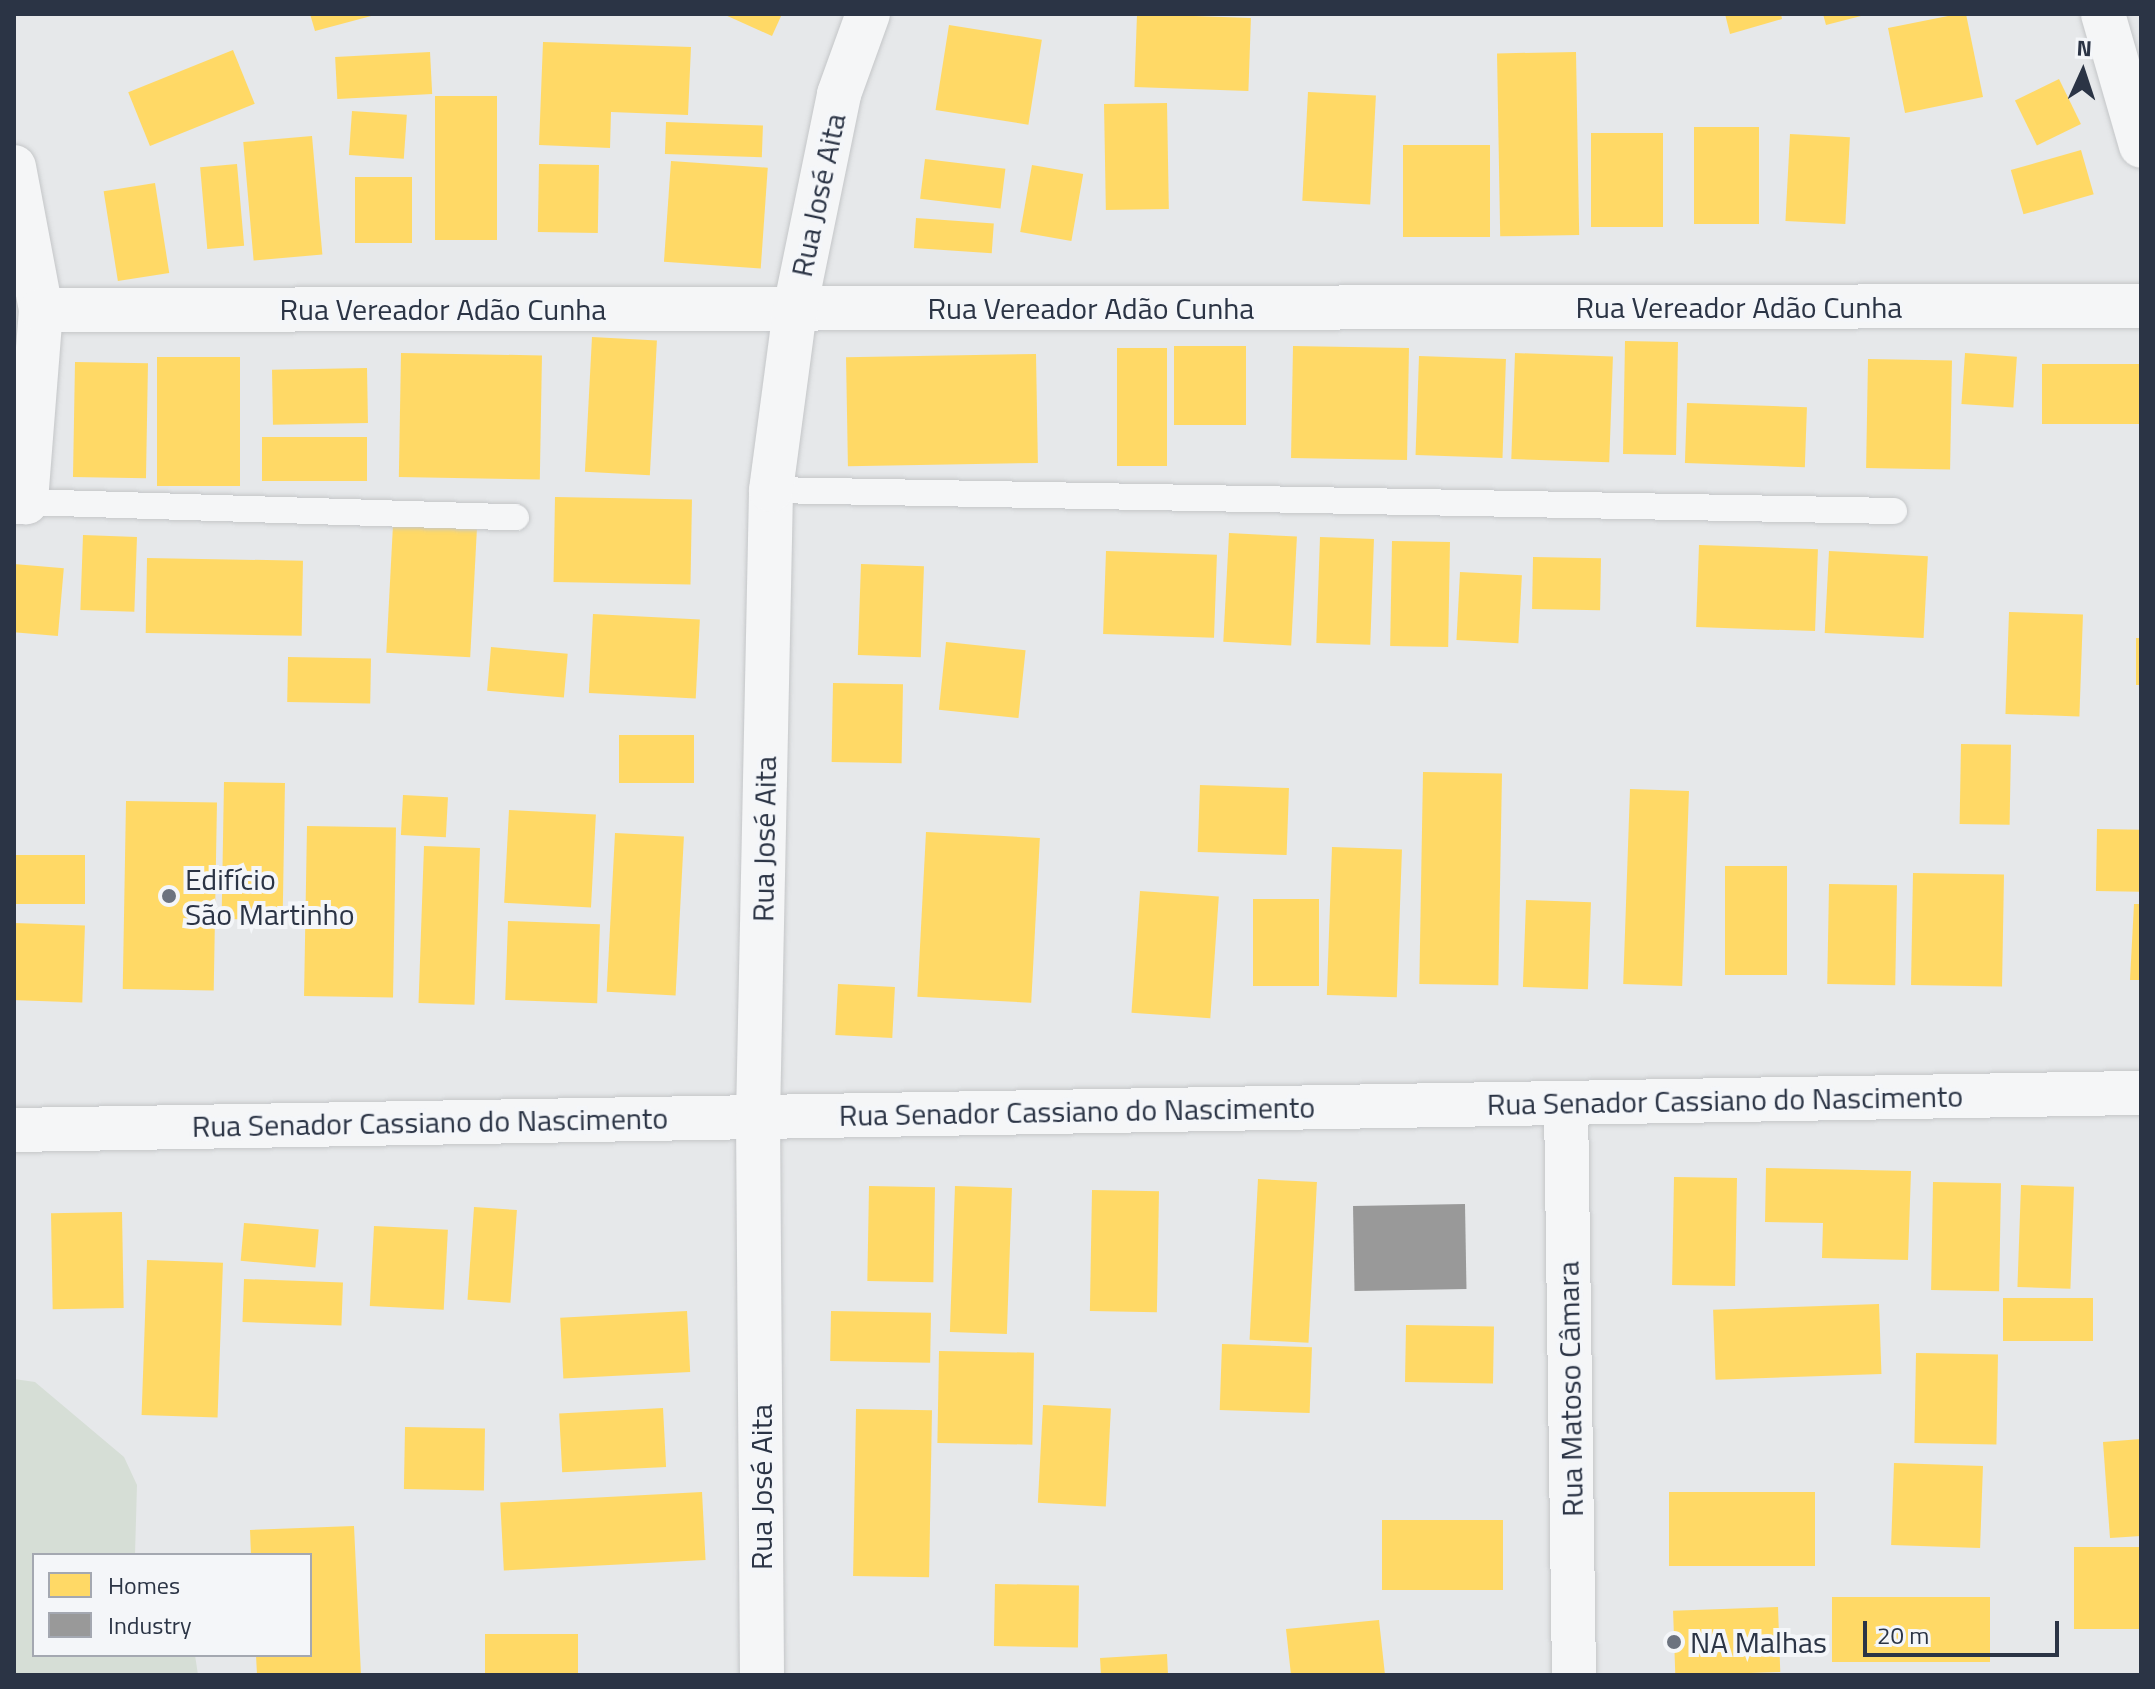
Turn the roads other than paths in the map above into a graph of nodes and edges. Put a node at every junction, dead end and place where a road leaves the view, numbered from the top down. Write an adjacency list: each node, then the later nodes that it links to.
1 (868, 14): 6 (street, Rua José Aita)
2 (2103, 14): 3 (street)
3 (2141, 146)
4 (14, 167): 7 (street)
5 (2141, 306): 6 (street, Rua Vereador Adão Cunha)
6 (795, 309): 7 (street, Rua Vereador Adão Cunha); 8 (street, Rua José Aita)
7 (41, 310): 9 (street)
8 (771, 490): 10 (lane); 14 (street, Rua José Aita)
9 (20, 502): 11 (lane)
10 (1894, 511)
11 (516, 517)
12 (2141, 1093): 13 (street, Rua Senador Cassiano do Nascimento)
13 (1566, 1103): 14 (street, Rua Senador Cassiano do Nascimento); 17 (street, Rua Matoso Câmara)
14 (758, 1117): 15 (street, Rua Senador Cassiano do Nascimento); 16 (street, Rua José Aita)
15 (14, 1130)
16 (762, 1675)
17 (1574, 1675)

